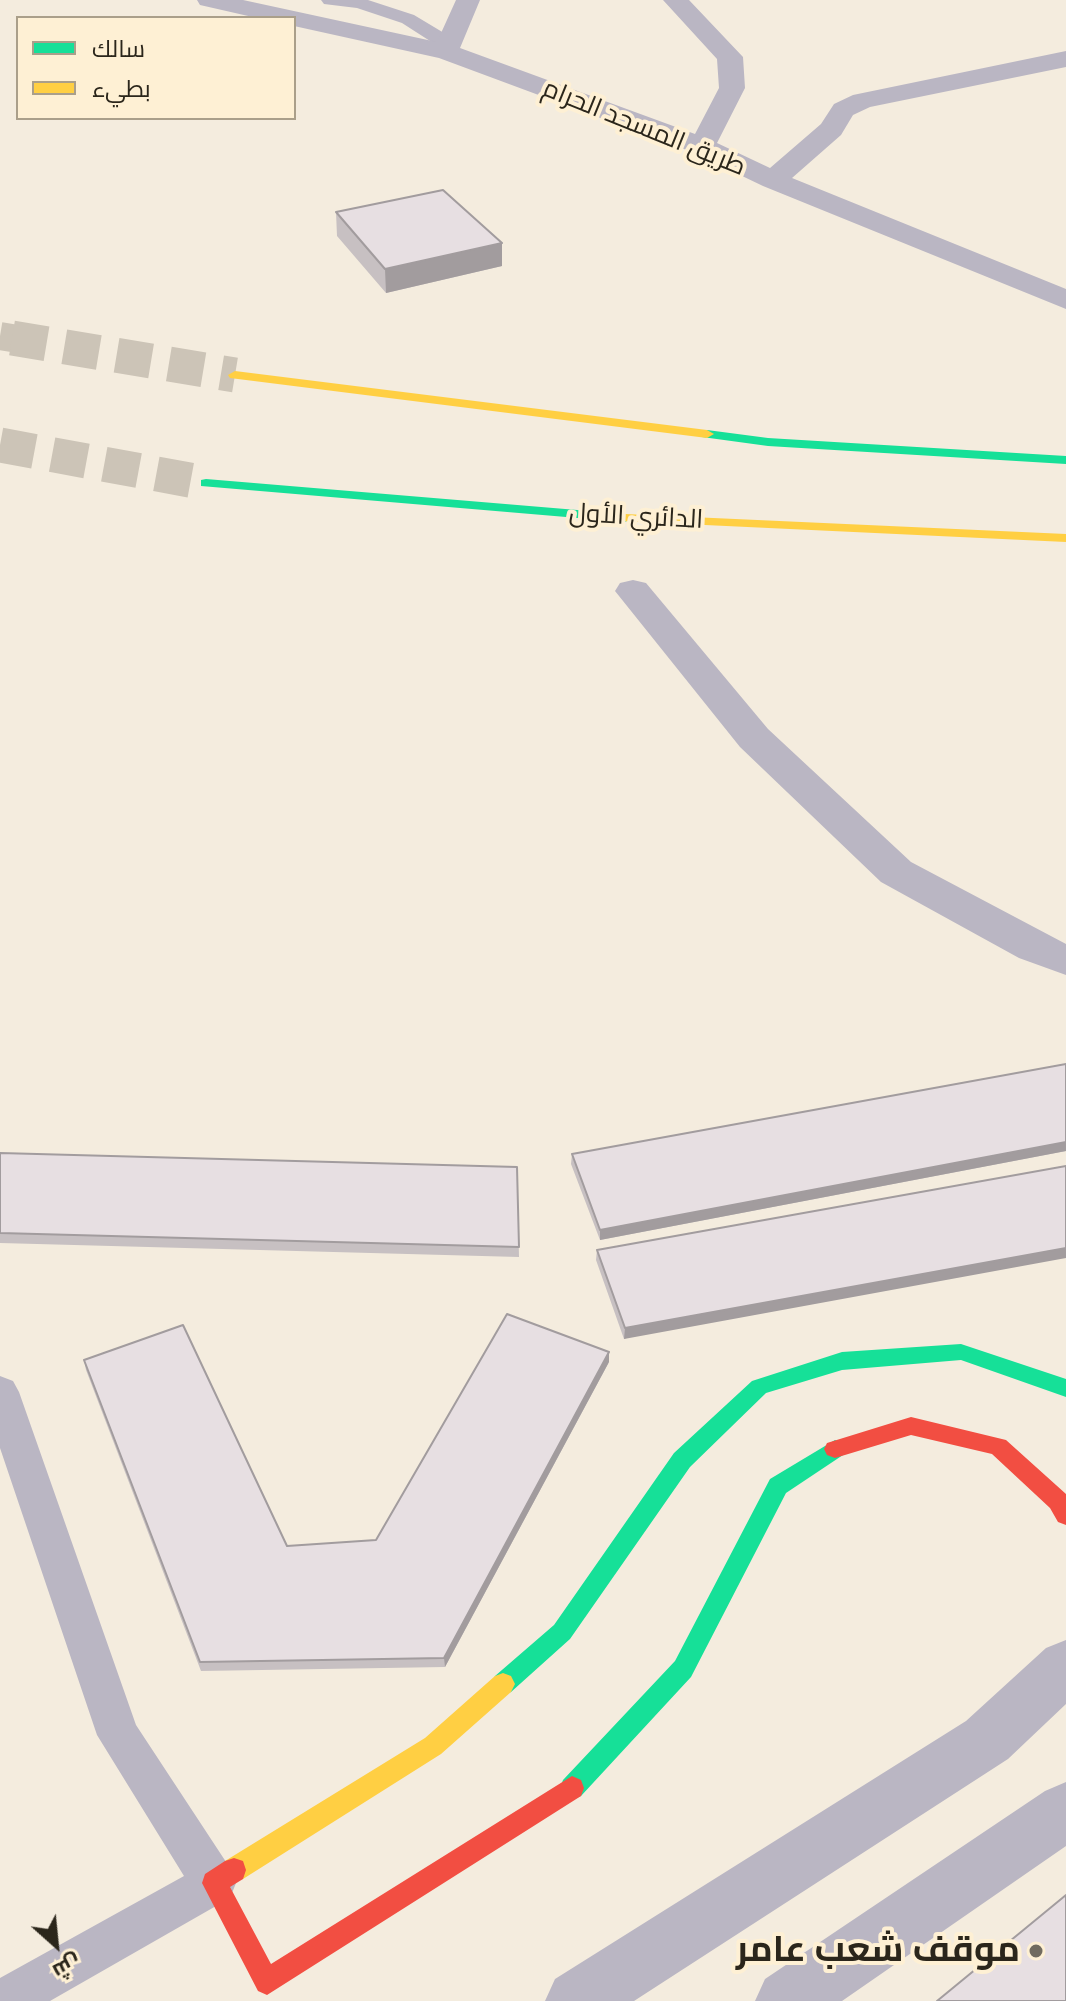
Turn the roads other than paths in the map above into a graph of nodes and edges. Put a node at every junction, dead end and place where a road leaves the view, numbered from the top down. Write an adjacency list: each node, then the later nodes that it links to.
1 (330, 0): 7 (lane)
2 (468, 0): 7 (street)
3 (675, 0): 9 (street)
4 (226, 1): 5 (street, طريق المسجد الحرام)
5 (291, 16)
6 (296, 17): 7 (street, طريق المسجد الحرام)
7 (446, 52): 9 (street, طريق المسجد الحرام)
8 (1066, 59): 10 (street)
9 (702, 146): 10 (street, طريق المسجد الحرام)
10 (773, 180): 11 (street, طريق المسجد الحرام)
11 (1066, 300)
12 (235, 375): 13 (main road)
13 (1066, 460)
14 (206, 483): 15 (main road, الدائري الأول)
15 (1066, 538)
16 (633, 591): 17 (street)
17 (1066, 960)
18 (1066, 1388): 23 (main road)
19 (0, 1392): 23 (lane)
20 (1066, 1515): 23 (main road)
21 (1066, 1666): 25 (street)
22 (1066, 1811): 26 (street)
23 (214, 1883): 24 (lane)
24 (5, 2001)
25 (577, 2001)
26 (787, 2001)

